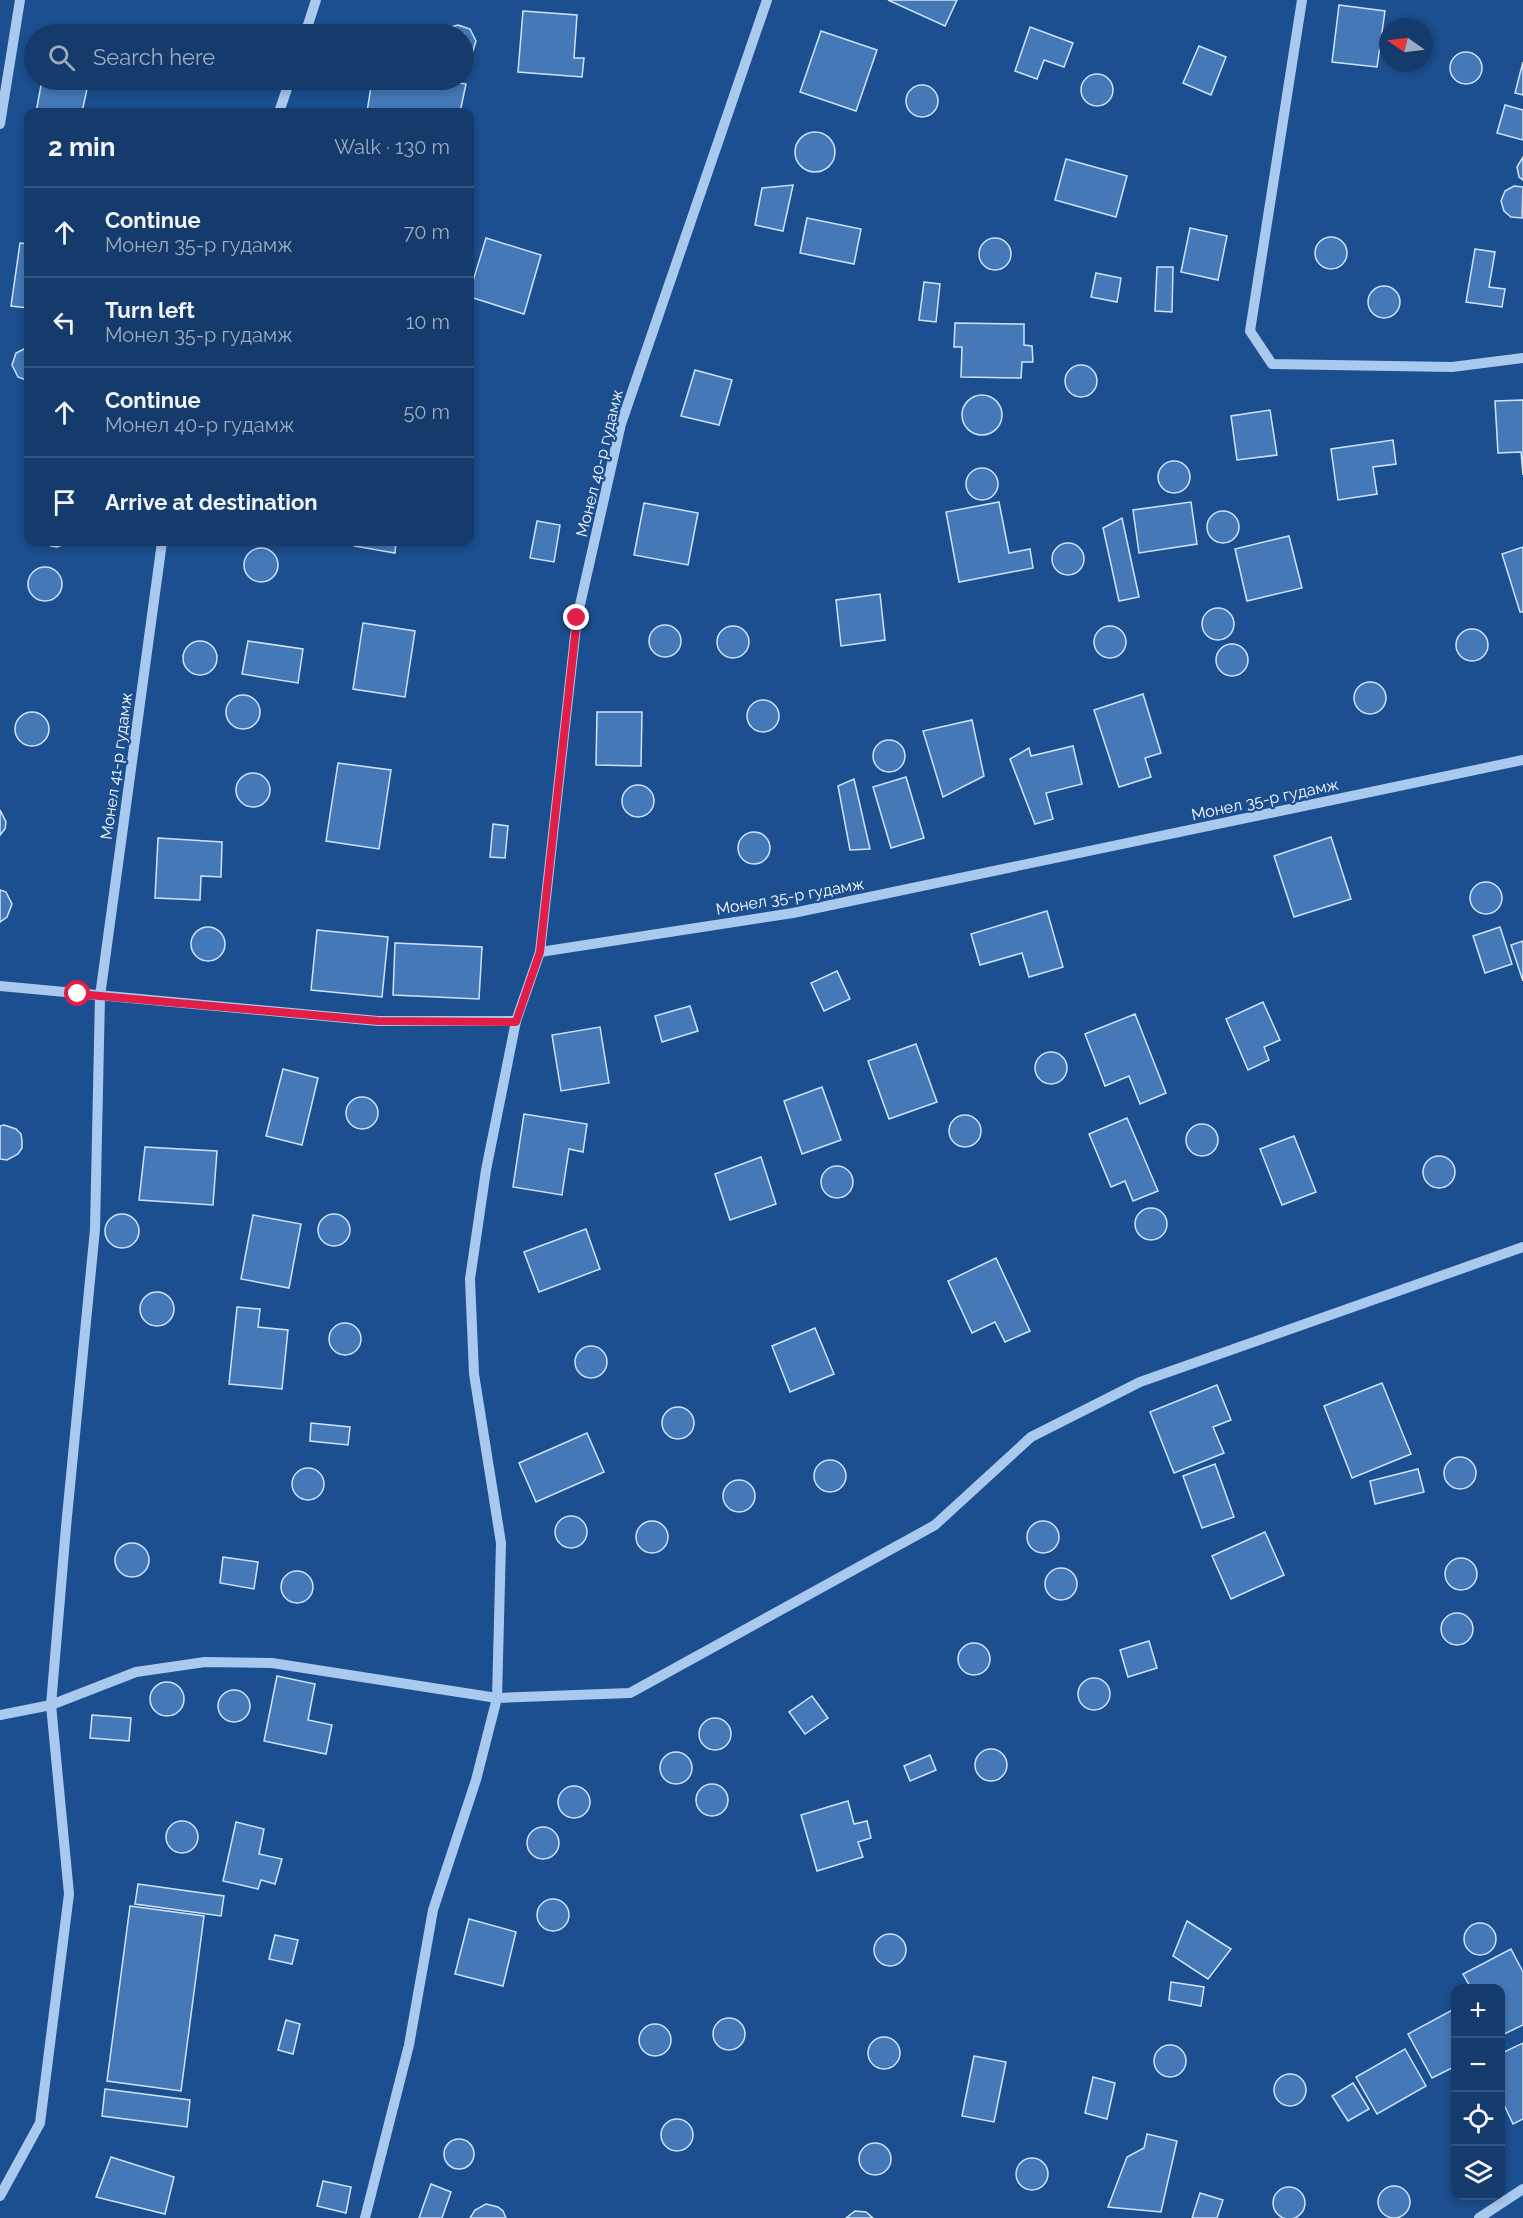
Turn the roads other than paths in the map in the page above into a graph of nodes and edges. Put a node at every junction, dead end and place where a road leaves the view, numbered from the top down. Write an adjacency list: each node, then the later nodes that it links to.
1 (20, 0): 8 (street)
2 (316, 0): 5 (street)
3 (767, 0): 12 (street, Монел 40-р гудамж)
4 (1302, 0): 9 (street)
5 (308, 24)
6 (287, 90): 7 (street)
7 (280, 108)
8 (0, 124)
9 (1523, 358)
10 (161, 546): 14 (street, Монел 41-р гудамж)
11 (1523, 760): 12 (street, Монел 35-р гудамж)
12 (540, 952): 15 (street)
13 (0, 986): 14 (street)
14 (100, 996): 15 (street); 18 (street, Монел 41-р гудамж)
15 (516, 1022): 17 (street)
16 (1523, 1247): 17 (street)
17 (497, 1698): 18 (street); 22 (street)
18 (51, 1705): 19 (street); 21 (street, Монел 41-р гудамж)
19 (0, 1715)
20 (1523, 2189): 23 (street)
21 (0, 2196)
22 (365, 2218)
23 (1479, 2218)

